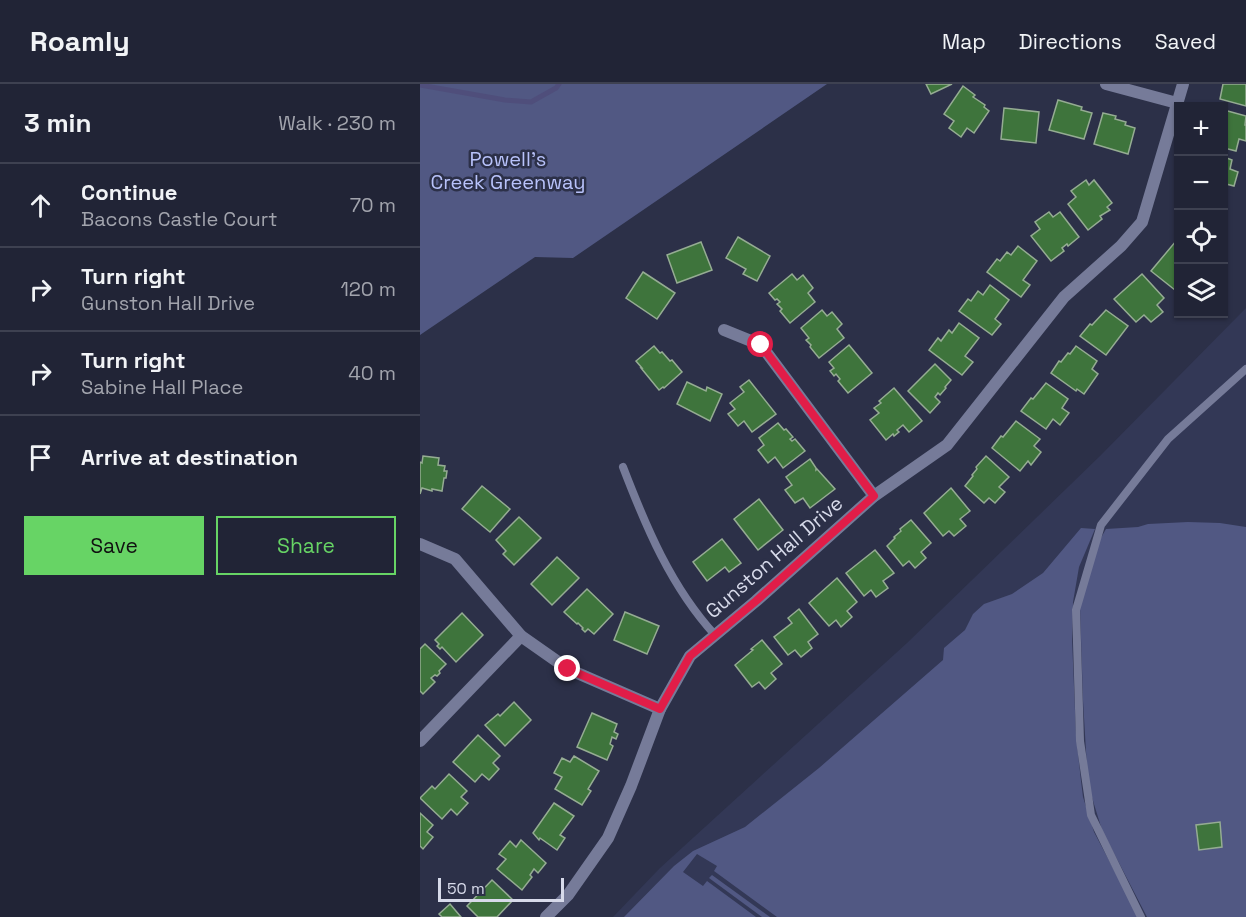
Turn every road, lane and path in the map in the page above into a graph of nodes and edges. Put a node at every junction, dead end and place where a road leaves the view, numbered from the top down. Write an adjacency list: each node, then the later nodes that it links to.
1 (1106, 84): 3 (street)
2 (1183, 84): 4 (street, Gunston Hall Drive)
3 (1174, 102)
4 (1177, 102)
5 (1174, 113): 9 (street, Gunston Hall Drive)
6 (724, 330): 9 (street)
7 (1246, 369): 16 (lane)
8 (623, 467): 11 (lane)
9 (874, 496): 11 (street, Gunston Hall Drive)
10 (420, 544): 12 (street)
11 (714, 635): 13 (street, Gunston Hall Drive)
12 (520, 636): 13 (street); 14 (street)
13 (660, 709): 15 (street, Gunston Hall Drive)
14 (420, 741)
15 (546, 917)
16 (1141, 917)

